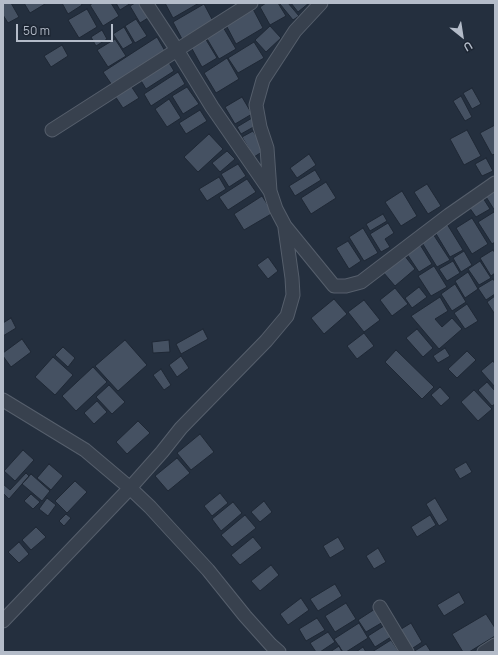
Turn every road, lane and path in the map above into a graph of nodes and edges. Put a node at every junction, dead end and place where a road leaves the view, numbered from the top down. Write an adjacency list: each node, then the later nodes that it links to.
1 (146, 3): 4 (street)
2 (251, 3): 4 (street)
3 (321, 3): 7 (street)
4 (177, 50): 5 (street); 7 (street)
5 (52, 130)
6 (495, 183): 8 (street)
7 (270, 192): 8 (street)
8 (285, 226): 10 (street)
9 (3, 400): 10 (street)
10 (130, 488): 12 (street); 14 (street)
11 (380, 607): 15 (street)
12 (3, 621)
13 (495, 645): 16 (street)
14 (279, 652)
15 (407, 652)
16 (484, 652)

